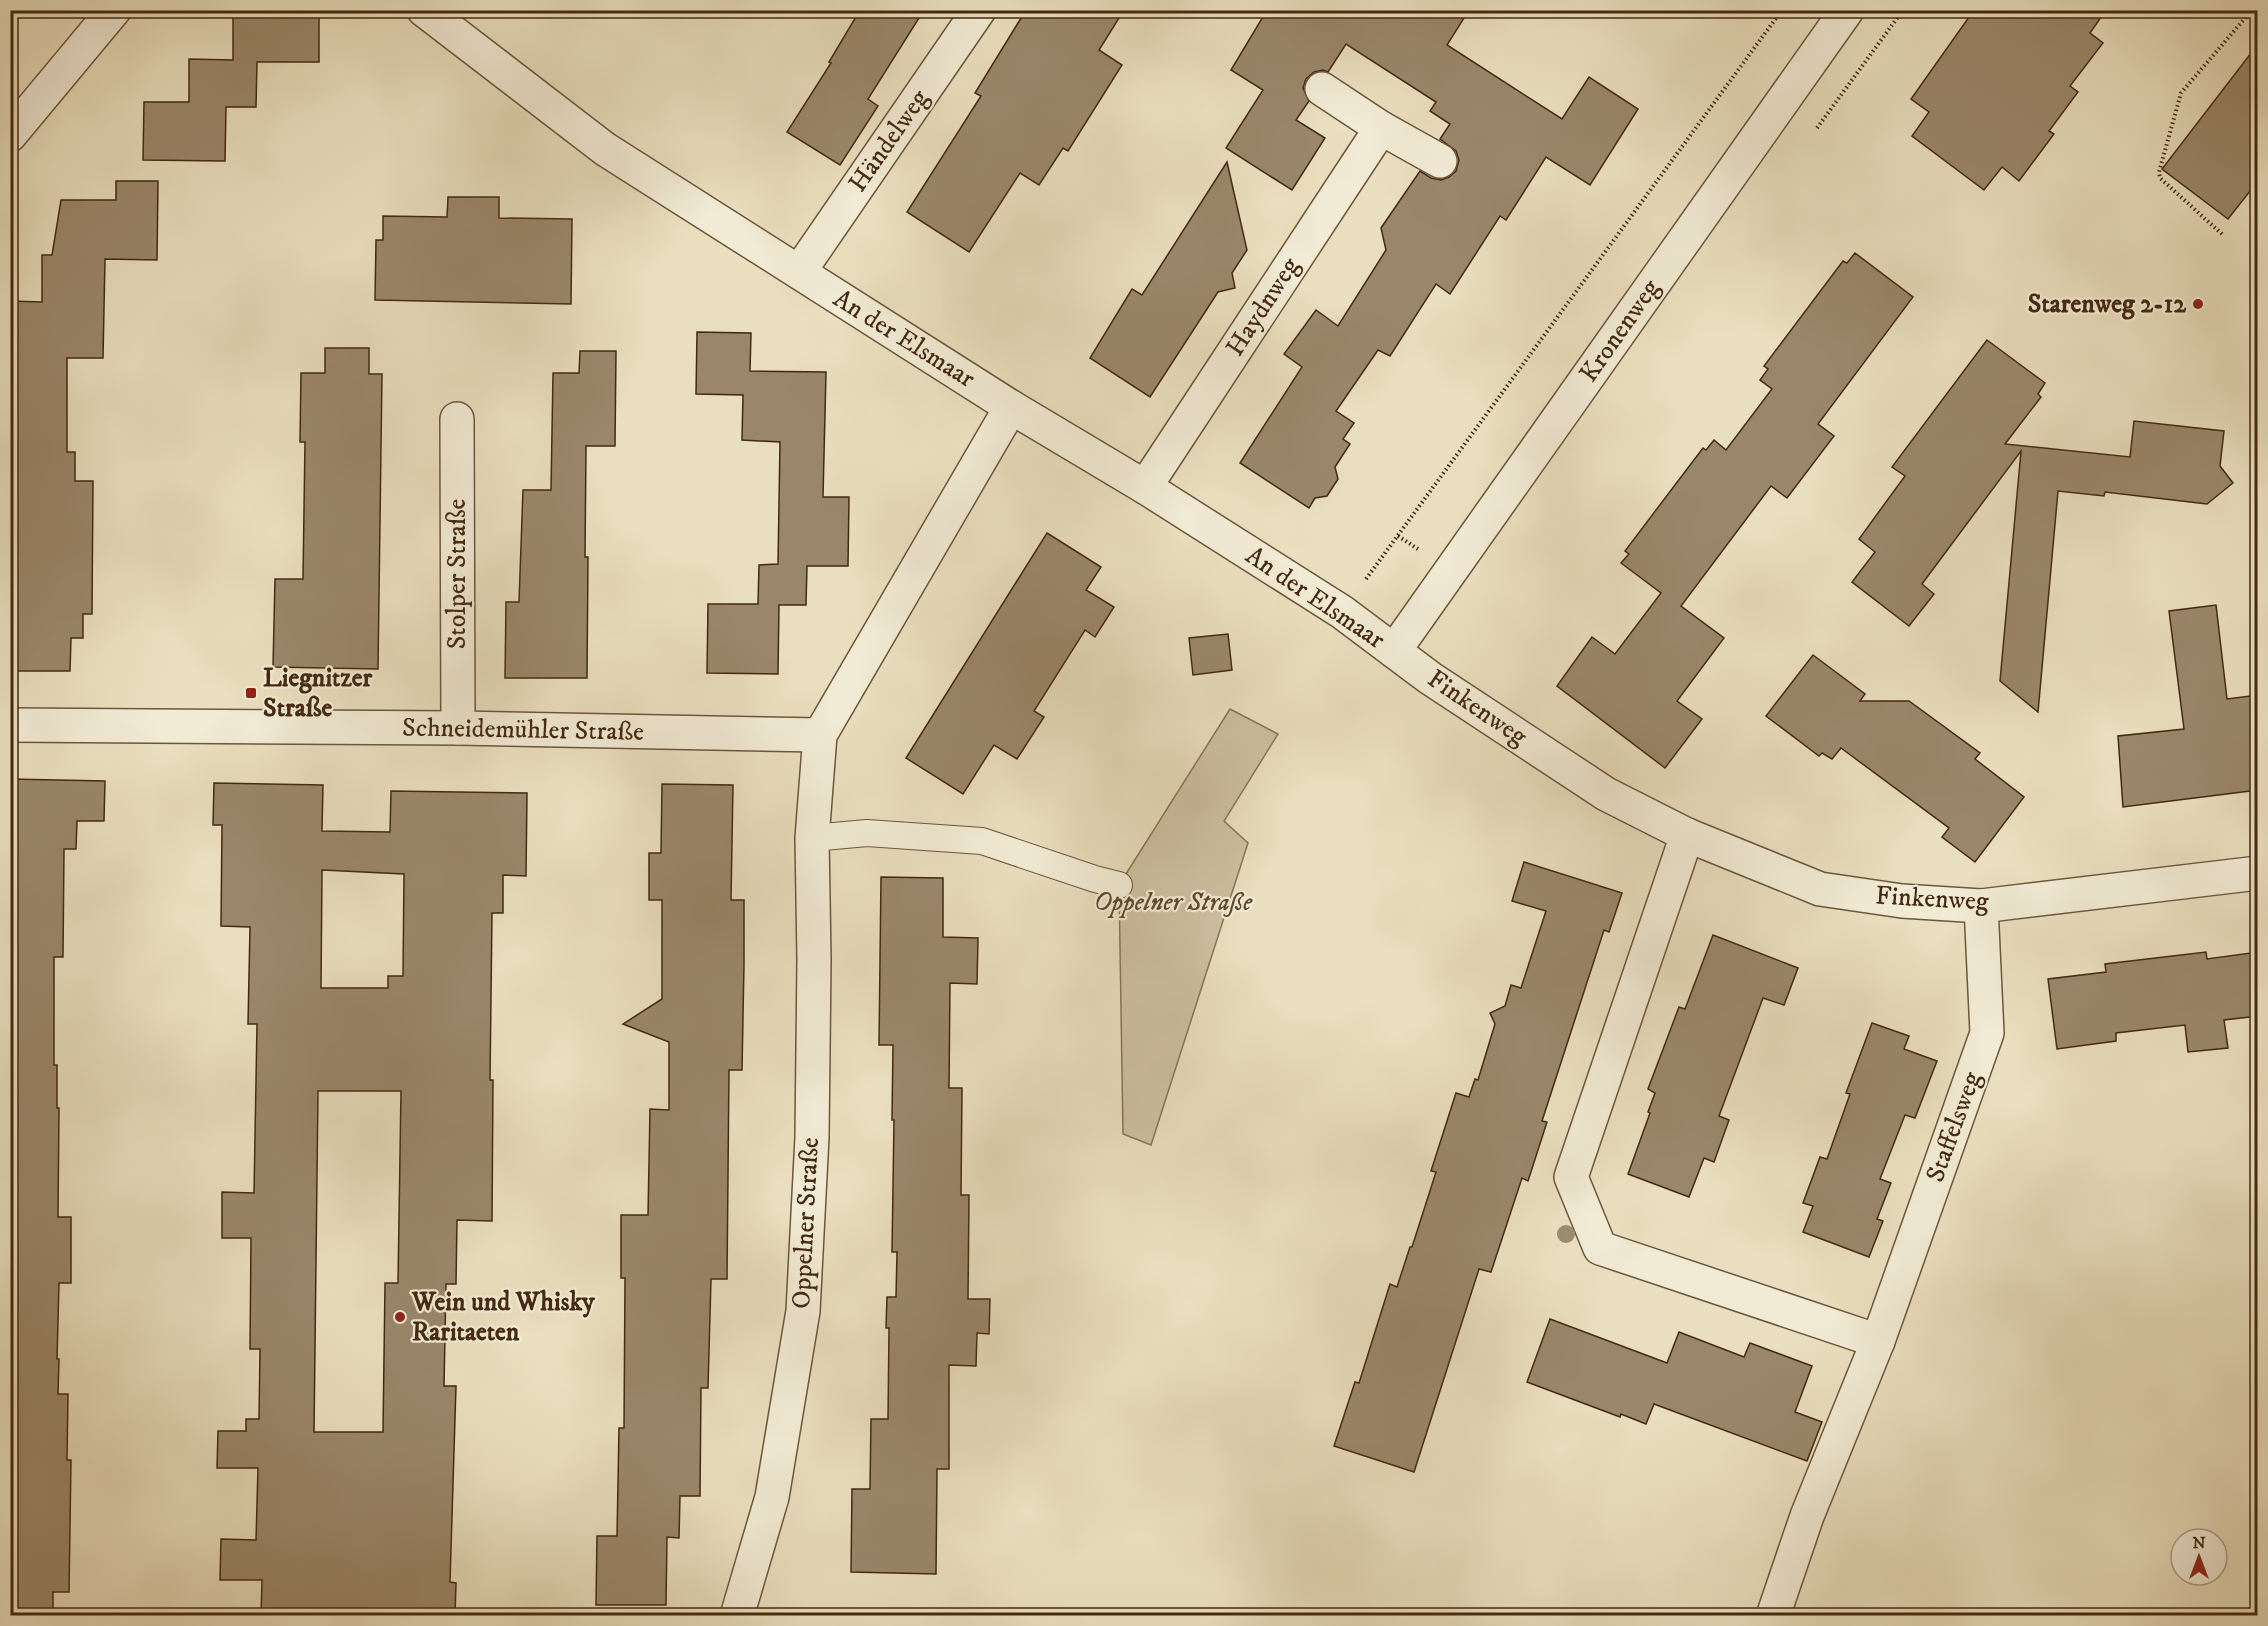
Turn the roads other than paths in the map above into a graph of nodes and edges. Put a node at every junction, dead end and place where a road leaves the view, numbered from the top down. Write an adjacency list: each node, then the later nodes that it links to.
1 (114, 10): 7 (street)
2 (424, 10): 9 (street, An der Elsmaar)
3 (979, 10): 9 (street, Händelweg)
4 (1847, 10): 13 (street, Kronenweg)
5 (1322, 89): 6 (street)
6 (1382, 128): 8 (street); 12 (street, Haydnweg)
7 (10, 135)
8 (1440, 161)
9 (799, 272): 10 (street, An der Elsmaar)
10 (1011, 407): 12 (street, An der Elsmaar); 16 (street, Oppelner Straße)
11 (457, 419): 15 (street, Stolper Straße)
12 (1145, 487): 13 (street, An der Elsmaar)
13 (1394, 651): 17 (street, Finkenweg)
14 (10, 725): 15 (street, Schneidemühler Straße)
15 (458, 728): 16 (street, Schneidemühler Straße)
16 (820, 735): 18 (street, Oppelner Straße)
17 (1687, 835): 21 (street, Finkenweg); 22 (street)
18 (812, 838): 20 (lane); 23 (street, Oppelner Straße)
19 (2258, 873): 21 (street, Finkenweg)
20 (1119, 885)
21 (1981, 906): 22 (street, Staffelsweg)
22 (1878, 1341): 24 (street, Staffelsweg)
23 (737, 1616)
24 (1773, 1616)

